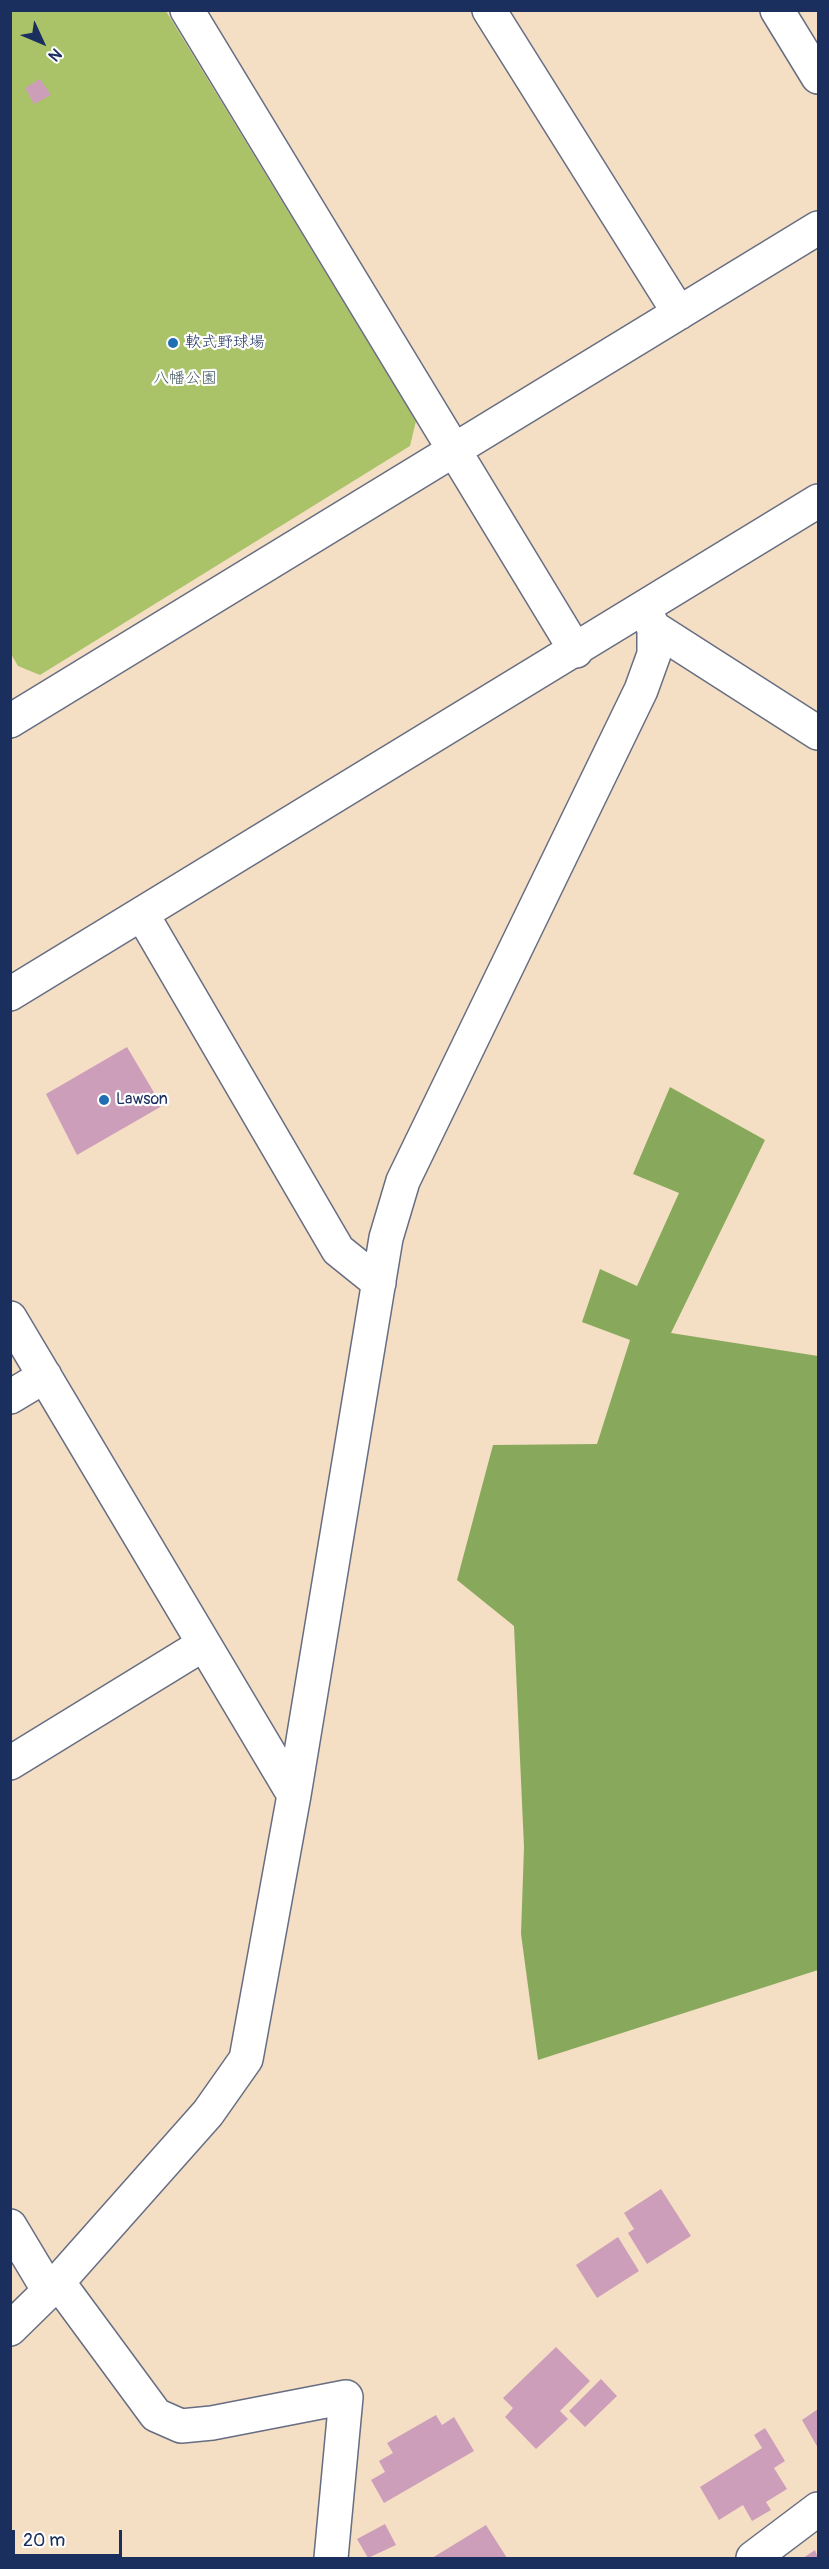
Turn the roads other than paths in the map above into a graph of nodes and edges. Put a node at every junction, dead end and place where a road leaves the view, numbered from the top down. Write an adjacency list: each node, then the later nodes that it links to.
1 (187, 10): 7 (street)
2 (489, 10): 6 (street)
3 (777, 10): 4 (street)
4 (819, 77)
5 (819, 228): 6 (street)
6 (679, 313): 7 (street)
7 (455, 451): 10 (street); 11 (street)
8 (819, 501): 9 (street)
9 (648, 618): 10 (street); 12 (street); 15 (street)
10 (576, 651): 13 (street)
11 (13, 713)
12 (819, 733)
13 (142, 914): 14 (street); 15 (street)
14 (10, 994)
15 (379, 1283): 21 (street)
16 (10, 1318): 17 (street)
17 (45, 1376): 18 (street); 19 (street)
18 (10, 1397)
19 (204, 1644): 20 (street); 21 (street)
20 (10, 1763)
21 (294, 1796): 23 (street)
22 (10, 2226): 23 (street)
23 (53, 2287): 24 (street); 26 (street)
24 (10, 2329)
25 (819, 2509): 27 (street)
26 (331, 2559)
27 (753, 2559)

